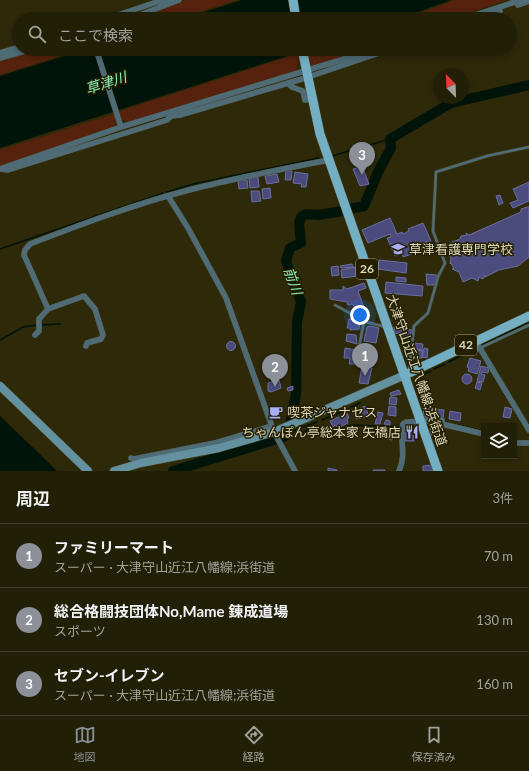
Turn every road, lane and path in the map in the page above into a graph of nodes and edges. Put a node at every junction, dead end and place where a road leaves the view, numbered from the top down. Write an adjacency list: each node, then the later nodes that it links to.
1 (163, 0): 7 (street)
2 (171, 0): 8 (street)
3 (179, 0): 9 (street)
4 (293, 0): 10 (main road)
5 (521, 0): 11 (street)
6 (529, 1): 12 (street)
7 (127, 12)
8 (138, 12)
9 (147, 12)
10 (295, 12)
11 (484, 12)
12 (496, 12)
13 (12, 49): 14 (street)
14 (0, 53)
15 (12, 53): 21 (street)
16 (12, 54): 21 (street)
17 (98, 56): 26 (street)
18 (303, 56): 22 (main road, 大津守山近江八幡線;浜街道 / 26)
19 (356, 56): 22 (street)
20 (366, 56): 22 (street)
21 (0, 57)
22 (306, 73): 23 (street); 24 (main road, 大津守山近江八幡線;浜街道 / 26); 25 (street)
23 (288, 83): 24 (street); 25 (street)
24 (312, 98): 28 (main road, 大津守山近江八幡線;浜街道 / 26)
25 (171, 115): 26 (street); 29 (street)
26 (121, 127): 29 (street)
27 (529, 146): 41 (lane)
28 (329, 160): 30 (street); 36 (main road, 大津守山近江八幡線;浜街道 / 26)
29 (0, 169)
30 (168, 196): 32 (street); 44 (street)
31 (335, 305): 34 (lane)
32 (48, 309): 37 (street); 39 (street)
33 (529, 316): 38 (main road, 42)
34 (364, 321): 36 (lane); 40 (lane)
35 (529, 324): 38 (lane)
36 (388, 328): 41 (main road, 大津守山近江八幡線;浜街道 / 26)
37 (35, 335)
38 (478, 344): 41 (main road, 42); 45 (street)
39 (86, 346)
40 (359, 348)
41 (407, 374): 43 (main road, 大津守山近江八幡線;浜街道 / 26); 44 (street)
42 (0, 386): 50 (street)
43 (420, 420): 46 (street); 53 (street); 54 (main road, 大津守山近江八幡線;浜街道 / 26)
44 (276, 430): 49 (street); 51 (street); 52 (street)
45 (529, 430)
46 (481, 433)
47 (517, 443): 48 (street)
48 (529, 443)
49 (131, 458)
50 (88, 471)
51 (114, 471)
52 (295, 471)
53 (399, 471)
54 (438, 471)

